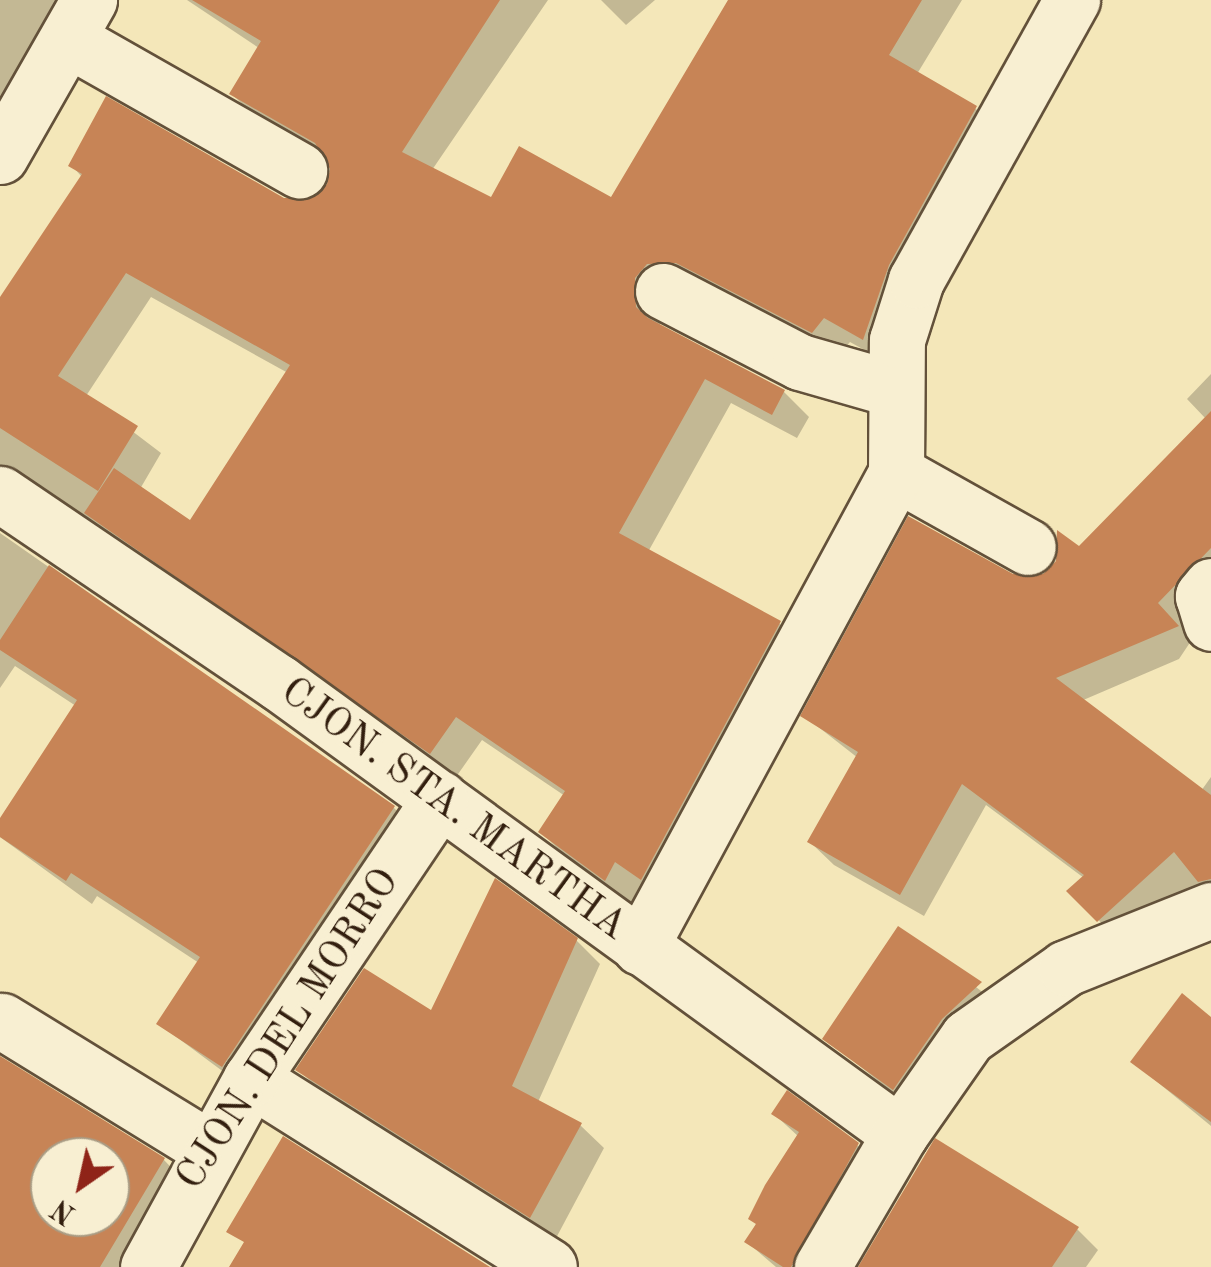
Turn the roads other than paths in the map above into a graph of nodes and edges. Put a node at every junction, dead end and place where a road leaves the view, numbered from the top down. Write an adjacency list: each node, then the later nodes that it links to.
1 (1072, 0): 6 (street)
2 (78, 19): 3 (street); 4 (street)
3 (0, 156)
4 (299, 170)
5 (663, 292): 6 (street)
6 (894, 389): 7 (street)
7 (896, 473): 9 (street); 12 (street)
8 (0, 494): 10 (street, CJON. STA. MARTHA)
9 (1028, 548)
10 (440, 799): 12 (street, CJON. STA. MARTHA); 14 (street, CJON. DEL MORRO)
11 (1211, 910): 15 (street)
12 (640, 947): 15 (street, CJON. STA. MARTHA)
13 (2, 1021): 16 (street)
14 (251, 1079): 16 (street, CJON. DEL MORRO); 18 (street)
15 (900, 1134): 19 (street)
16 (210, 1149): 17 (street, CJON. DEL MORRO)
17 (148, 1267)
18 (549, 1267)
19 (822, 1267)

